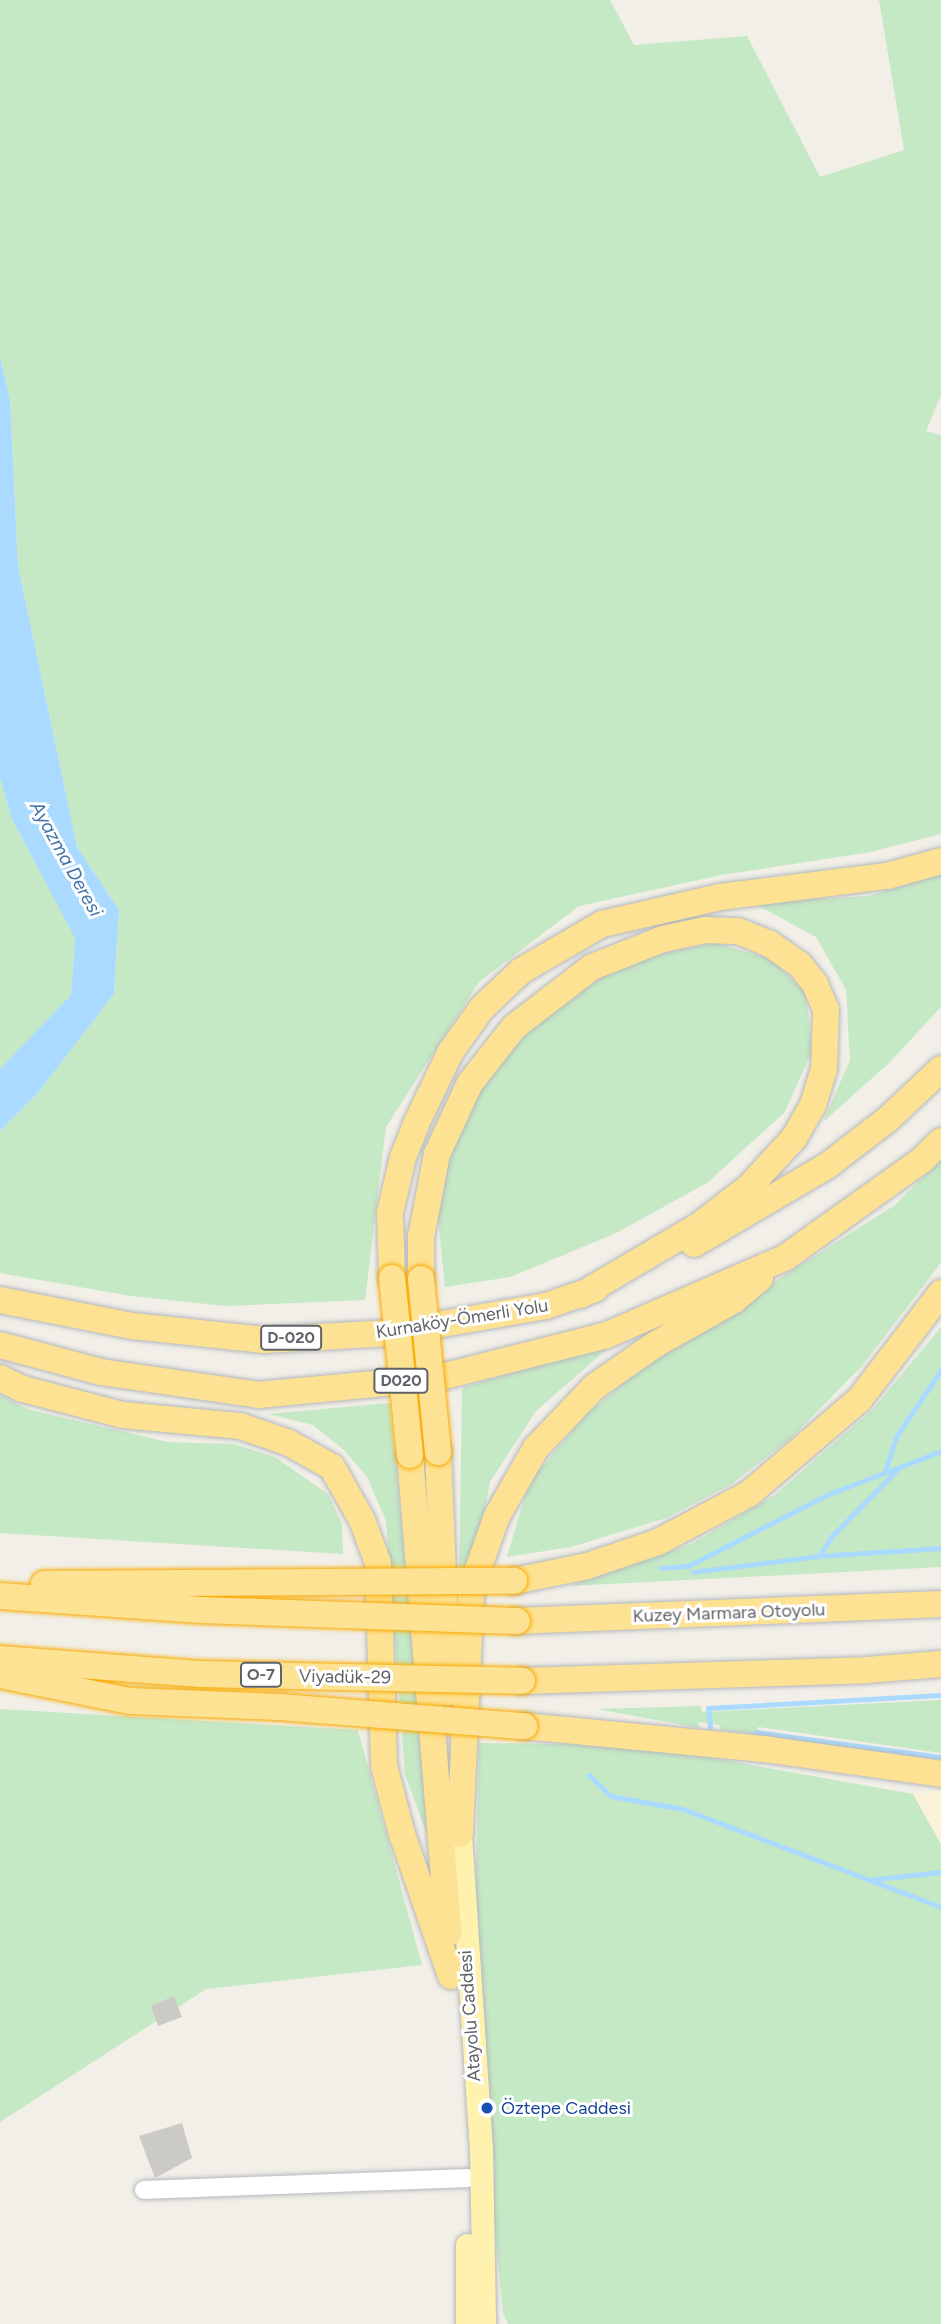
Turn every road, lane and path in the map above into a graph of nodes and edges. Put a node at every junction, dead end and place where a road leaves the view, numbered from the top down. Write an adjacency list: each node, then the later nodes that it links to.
1 (941, 861): 18 (highway, bridge)
2 (941, 1069): 6 (highway, Kurnaköy-Ömerli Yolu)
3 (941, 1141): 4 (highway, D020)
4 (786, 1257): 8 (highway, D020); 17 (highway)
5 (941, 1293): 10 (highway, bridge)
6 (581, 1295): 7 (highway, Kurnaköy-Ömerli Yolu / D-020); 17 (highway, bridge)
7 (0, 1300)
8 (0, 1345)
9 (0, 1378): 18 (highway)
10 (0, 1585)
11 (0, 1596): 12 (highway, Kuzey Marmara Otoyolu, bridge)
12 (941, 1604)
13 (0, 1659): 14 (highway, Viyadük-29 / O-7, bridge)
14 (941, 1664)
15 (0, 1675): 16 (highway, bridge)
16 (941, 1774)
17 (460, 1834): 22 (main road, Atayolu Caddesi)
18 (451, 1976): 19 (main road, Atayolu Caddesi)
19 (468, 2178): 20 (lane); 21 (main road, Atayolu Caddesi)
20 (144, 2190)
21 (467, 2324)
22 (484, 2324)

